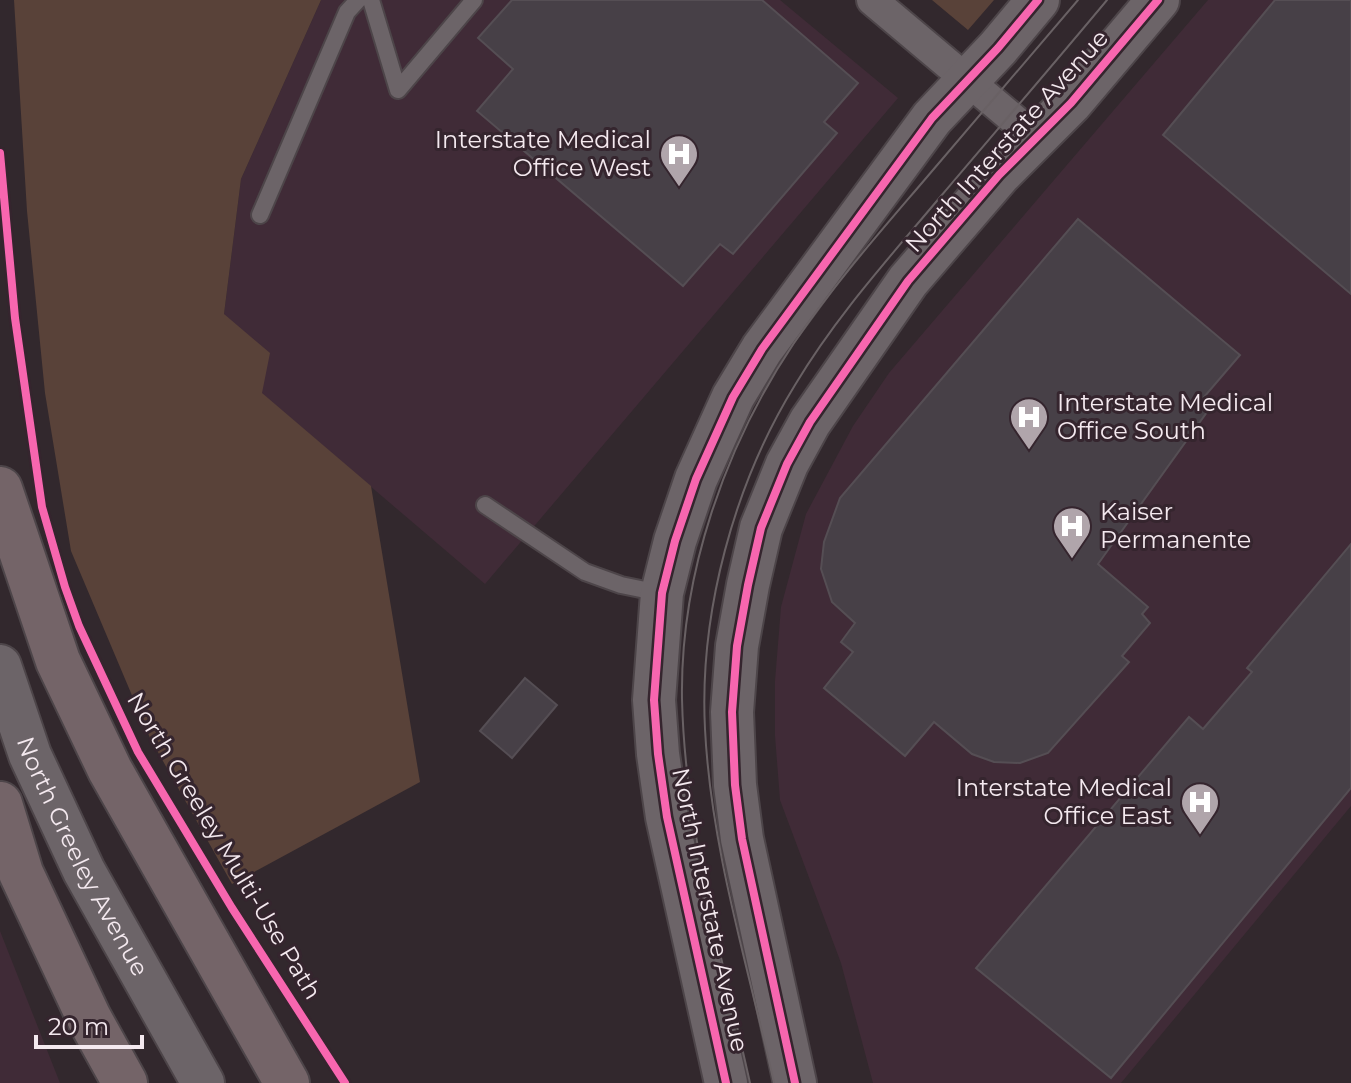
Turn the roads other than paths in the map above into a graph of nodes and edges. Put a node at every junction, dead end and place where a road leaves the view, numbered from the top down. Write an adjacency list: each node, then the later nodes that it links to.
1 (358, 0): 9 (lane)
2 (371, 0): 3 (lane)
3 (474, 0)
4 (872, 0): 7 (street)
5 (1038, 0): 7 (street, North Interstate Avenue)
6 (1158, 0): 8 (street, North Interstate Avenue)
7 (968, 80): 8 (street); 12 (street, North Interstate Avenue)
8 (1036, 138): 19 (street, North Interstate Avenue)
9 (260, 215)
10 (0, 489): 17 (highway)
11 (485, 505): 12 (lane)
12 (662, 593): 18 (street, North Interstate Avenue)
13 (0, 666): 16 (street, North Greeley Avenue)
14 (0, 804): 15 (highway)
15 (125, 1083)
16 (203, 1083)
17 (287, 1083)
18 (726, 1083)
19 (795, 1083)

